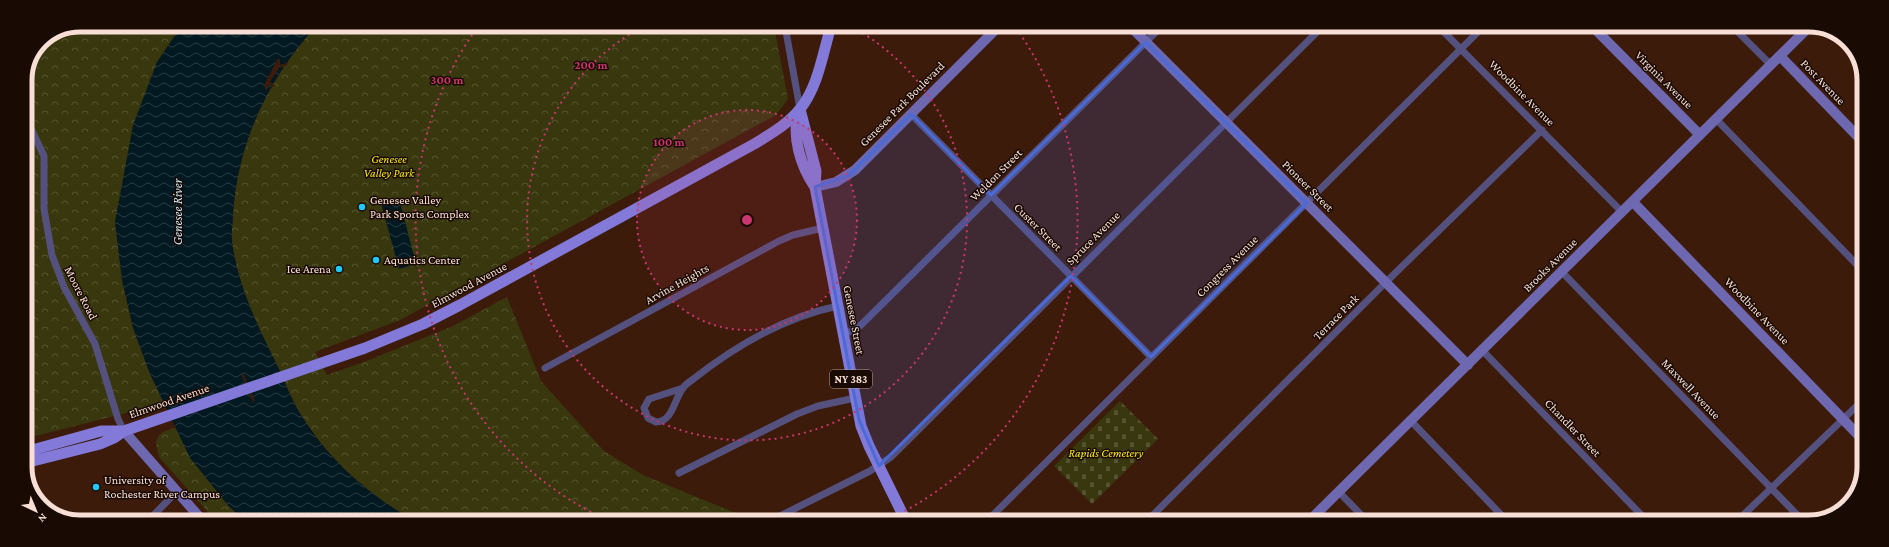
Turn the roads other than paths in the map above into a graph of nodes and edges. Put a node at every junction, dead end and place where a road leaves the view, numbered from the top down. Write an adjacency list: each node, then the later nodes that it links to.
1 (786, 32): 16 (street, Genesee Street)
2 (829, 32): 16 (main road, Elmwood Avenue)
3 (994, 32): 17 (street, Genesee Park Boulevard)
4 (1136, 32): 12 (street, Pioneer Street)
5 (1156, 32): 12 (street, Weldon Street)
6 (1317, 32): 19 (street, Spruce Avenue)
7 (1444, 32): 13 (street, Woodbine Avenue)
8 (1478, 32): 13 (street, Congress Avenue)
9 (1598, 32): 22 (street, Virginia Avenue)
10 (1738, 32): 15 (street)
11 (1805, 32): 14 (street, Brooks Avenue)
12 (1146, 42): 19 (street, Pioneer Street); 25 (street, Weldon Street)
13 (1461, 50): 20 (street, Woodbine Avenue); 27 (street, Congress Avenue)
14 (1780, 56): 15 (street, Brooks Avenue); 23 (street, Post Avenue)
15 (1771, 65): 18 (street, Brooks Avenue)
16 (800, 109): 24 (main road, Genesee Street / NY 383); 45 (main road, Elmwood Avenue)
17 (910, 114): 24 (street, Genesee Park Boulevard); 25 (street, Custer Street)
18 (1716, 120): 22 (street, Brooks Avenue); 30 (street)
19 (1226, 122): 27 (street, Pioneer Street); 32 (street, Spruce Avenue)
20 (1542, 130): 28 (street, Woodbine Avenue); 33 (street, Terrace Park)
21 (32, 131): 45 (street, Moore Road)
22 (1700, 135): 26 (street, Brooks Avenue)
23 (1857, 136)
24 (815, 187): 29 (main road, Genesee Street / NY 383)
25 (991, 195): 32 (street, Custer Street); 35 (street, Weldon Street)
26 (1633, 202): 28 (street, Brooks Avenue); 43 (street, Woodbine Avenue)
27 (1307, 203): 33 (street, Pioneer Street); 37 (street, Congress Avenue)
28 (1622, 212): 31 (street, Brooks Avenue)
29 (823, 228): 34 (main road, Genesee Street / NY 383); 39 (street, Arvine Heights)
30 (1857, 265)
31 (1562, 272): 36 (street, Brooks Avenue); 51 (street, Maxwell Avenue)
32 (1071, 276): 37 (street, Custer Street); 49 (street, Spruce Avenue)
33 (1385, 284): 38 (street, Pioneer Street); 59 (street, Terrace Park)
34 (838, 306): 35 (main road, Genesee Street / NY 383); 40 (street)
35 (843, 334): 41 (main road, Genesee Street / NY 383)
36 (1482, 350): 38 (street, Brooks Avenue); 63 (street, Chandler Street)
37 (1150, 357): 58 (street, Congress Avenue)
38 (1468, 365): 44 (street, Brooks Avenue)
39 (545, 368)
40 (683, 388): 40 (street)
41 (855, 398): 49 (main road, Genesee Street / NY 383); 50 (street)
42 (1857, 405): 43 (street)
43 (1843, 419): 46 (street, Woodbine Avenue); 51 (street)
44 (1411, 421): 53 (street, Brooks Avenue); 62 (street)
45 (124, 431): 47 (main road, Elmwood Avenue); 48 (main road, Elmwood Avenue); 52 (street)
46 (1857, 434)
47 (32, 450)
48 (32, 461)
49 (879, 466): 56 (street, Spruce Avenue); 57 (main road, Genesee Street / NY 383)
50 (679, 473)
51 (1771, 488): 64 (street); 65 (street, Maxwell Avenue)
52 (177, 491): 54 (street); 55 (street)
53 (1339, 492): 60 (street, Brooks Avenue); 61 (street)
54 (154, 515)
55 (198, 515)
56 (782, 515)
57 (903, 515)
58 (993, 515)
59 (1153, 515)
60 (1316, 515)
61 (1361, 515)
62 (1501, 515)
63 (1641, 515)
64 (1743, 515)
65 (1797, 515)

